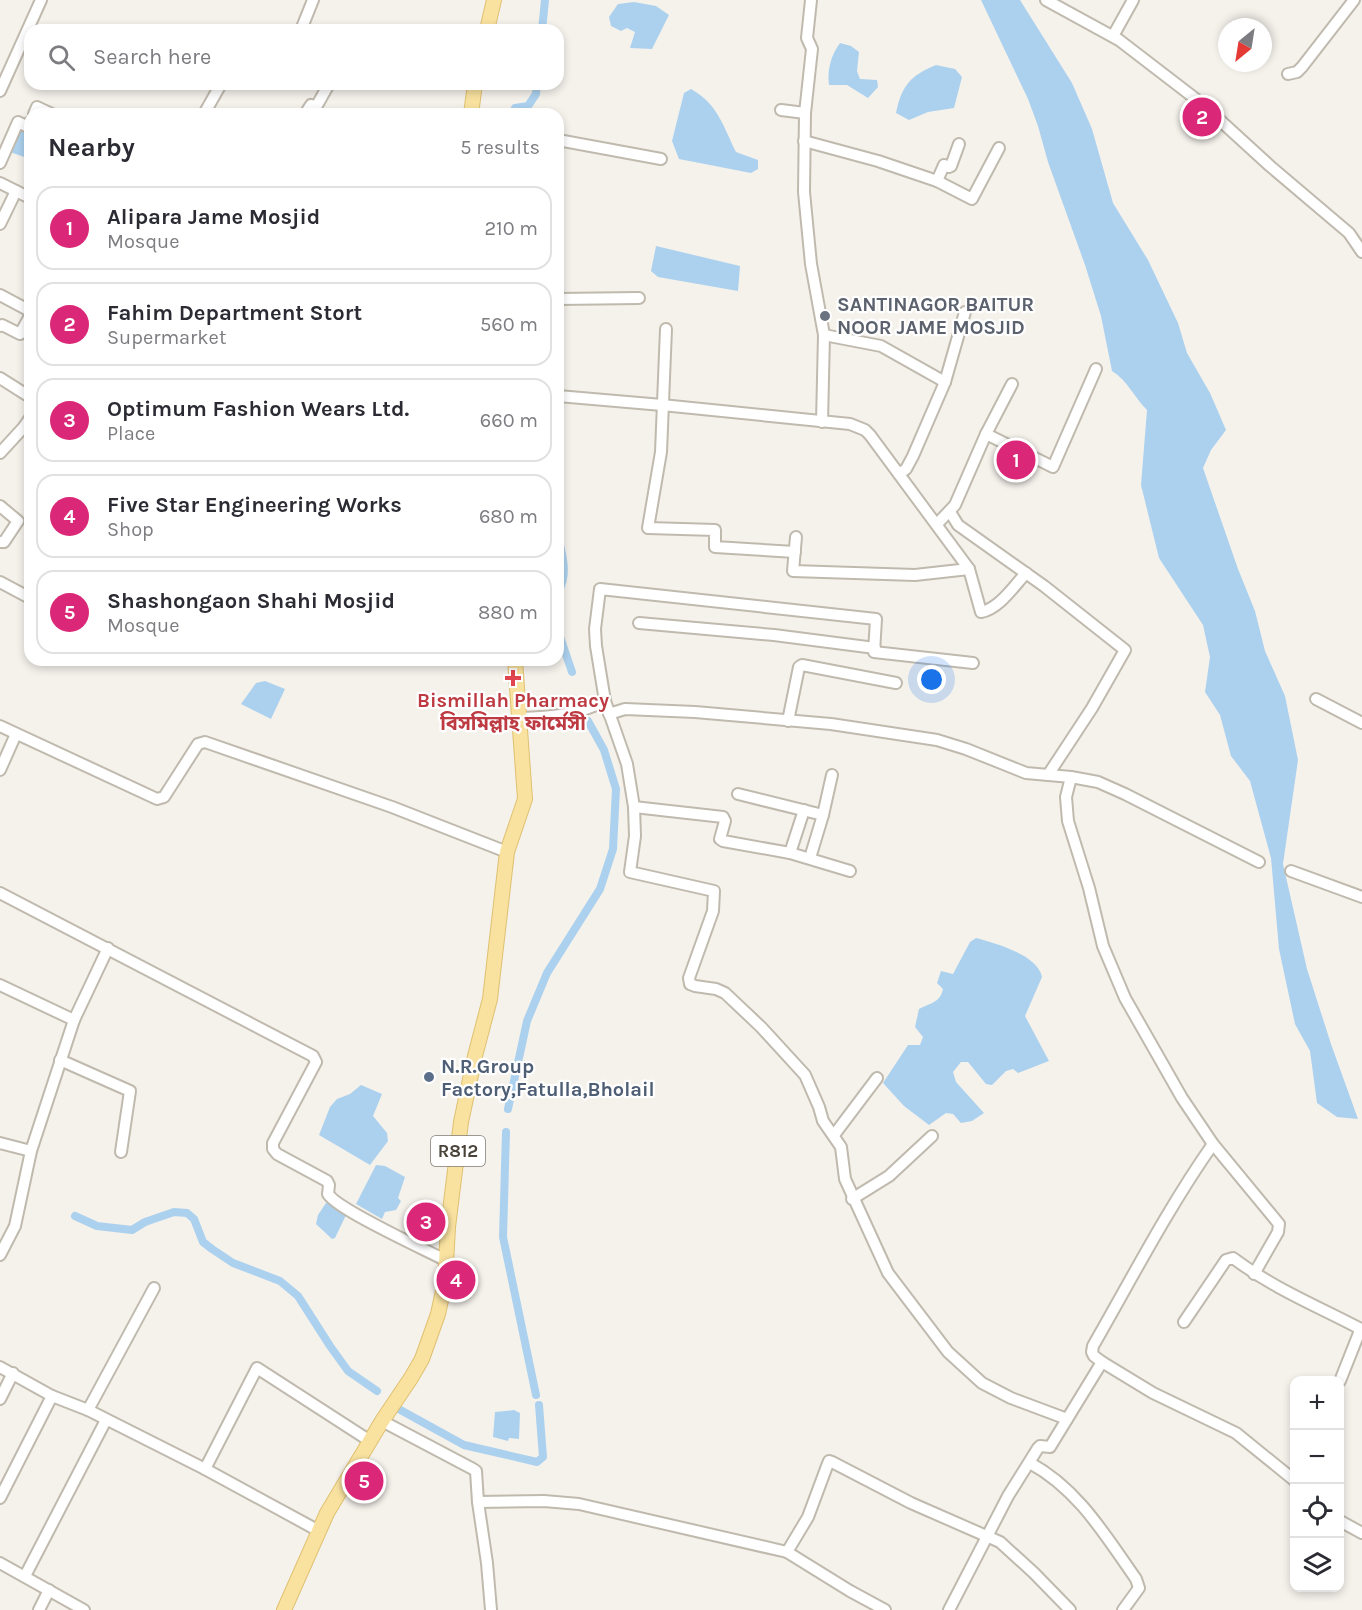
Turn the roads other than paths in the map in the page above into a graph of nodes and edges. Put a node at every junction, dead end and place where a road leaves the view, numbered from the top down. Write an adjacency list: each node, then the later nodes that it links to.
1 (40, 0): 8 (street)
2 (313, 0): 9 (street)
3 (494, 0): 10 (main road)
4 (811, 0): 22 (street)
5 (1046, 0): 11 (street)
6 (1133, 0): 11 (street)
7 (1354, 0): 13 (street)
8 (30, 24)
9 (303, 24)
10 (488, 24)
11 (1113, 36): 35 (street)
12 (24, 37): 17 (street)
13 (1288, 74)
14 (218, 90): 18 (street)
15 (326, 90): 19 (street)
16 (474, 90): 20 (main road)
17 (0, 92)
18 (207, 108)
19 (309, 108)
20 (472, 108)
21 (780, 110): 22 (street)
22 (805, 114): 25 (street)
23 (24, 125): 29 (street)
24 (564, 141): 28 (street)
25 (804, 141): 30 (street); 44 (street)
26 (959, 144): 30 (street)
27 (999, 148): 30 (street)
28 (661, 159)
29 (0, 163)
30 (937, 182)
31 (0, 183): 32 (street)
32 (16, 192): 33 (street); 34 (street)
33 (24, 195)
34 (0, 224)
35 (1362, 252)
36 (0, 295): 39 (street)
37 (639, 298): 38 (street)
38 (564, 299)
39 (24, 308)
40 (965, 312): 47 (street)
41 (0, 326): 42 (street)
42 (24, 327)
43 (666, 329): 51 (street)
44 (824, 335): 47 (street); 52 (street)
45 (1096, 369): 54 (street)
46 (0, 378): 49 (street)
47 (945, 382): 56 (street)
48 (1012, 384): 54 (street)
49 (24, 393)
50 (564, 397): 51 (street)
51 (662, 405): 52 (street); 62 (street)
52 (822, 422): 56 (street)
53 (24, 427): 55 (street)
54 (986, 434): 58 (street)
55 (0, 453)
56 (899, 474): 59 (street)
57 (0, 506): 61 (street)
58 (950, 512): 59 (street); 64 (street)
59 (937, 524): 63 (street)
60 (796, 537): 62 (street)
61 (0, 542)
62 (795, 552): 63 (street)
63 (969, 569): 64 (street)
64 (1026, 573): 82 (street)
65 (0, 582): 66 (street)
66 (24, 595)
67 (639, 623): 68 (street)
68 (874, 648): 69 (street); 73 (street)
69 (973, 663)
70 (516, 666): 75 (main road, R812)
71 (896, 683): 76 (street)
72 (1316, 699): 77 (street)
73 (605, 701): 74 (street); 75 (street)
74 (609, 714): 76 (street); 85 (street)
75 (520, 718): 88 (main road, R812)
76 (788, 721): 82 (street)
77 (1362, 723)
78 (0, 726): 79 (street)
79 (16, 734): 80 (street); 88 (street)
80 (0, 770)
81 (832, 775): 87 (street)
82 (1048, 775): 83 (street)
83 (1071, 777): 91 (street); 104 (street)
84 (738, 794): 86 (street)
85 (634, 807): 89 (street); 101 (street)
86 (804, 810): 87 (street); 89 (street)
87 (823, 815): 90 (street)
88 (507, 852): 109 (main road, R812)
89 (790, 853): 90 (street)
90 (810, 858): 92 (street)
91 (1259, 862)
92 (850, 871)
93 (1291, 871): 95 (street)
94 (0, 893): 96 (street)
95 (1362, 897)
96 (108, 948): 98 (street); 109 (street)
97 (0, 985): 98 (street)
98 (74, 1020): 99 (street)
99 (60, 1060): 105 (street); 106 (street)
100 (877, 1078): 101 (street)
101 (834, 1135): 107 (street)
102 (932, 1136): 107 (street)
103 (0, 1143): 105 (street)
104 (1213, 1144): 110 (street); 113 (street)
105 (31, 1151): 108 (street)
106 (121, 1152)
107 (852, 1199): 120 (street)
108 (0, 1255)
109 (447, 1261): 122 (main road, R812)
110 (1254, 1274): 112 (street); 116 (street)
111 (154, 1288): 119 (street)
112 (1184, 1322)
113 (1102, 1362): 120 (street); 126 (street)
114 (0, 1367): 115 (street)
115 (13, 1373): 117 (street); 118 (street)
116 (1342, 1376)
117 (52, 1396): 119 (street); 127 (street)
118 (0, 1399)
119 (88, 1410): 121 (street)
120 (1067, 1419): 124 (street)
121 (106, 1420): 125 (street); 135 (street)
122 (382, 1421): 123 (main road, R812); 128 (street)
123 (370, 1441): 125 (street); 130 (main road, R812)
124 (1030, 1463): 132 (street); 144 (street)
125 (205, 1469): 130 (street)
126 (1290, 1477)
127 (0, 1498)
128 (478, 1502): 133 (street); 140 (street)
129 (1344, 1523): 131 (street)
130 (319, 1531): 139 (main road, R812)
131 (1362, 1533)
132 (987, 1535): 133 (street); 142 (street); 143 (street)
133 (788, 1552): 141 (street)
134 (0, 1563): 135 (street)
135 (25, 1576): 136 (street)
136 (49, 1590): 137 (street); 138 (street)
137 (39, 1610)
138 (84, 1610)
139 (284, 1610)
140 (491, 1610)
141 (885, 1610)
142 (950, 1610)
143 (1070, 1610)
144 (1123, 1610)

